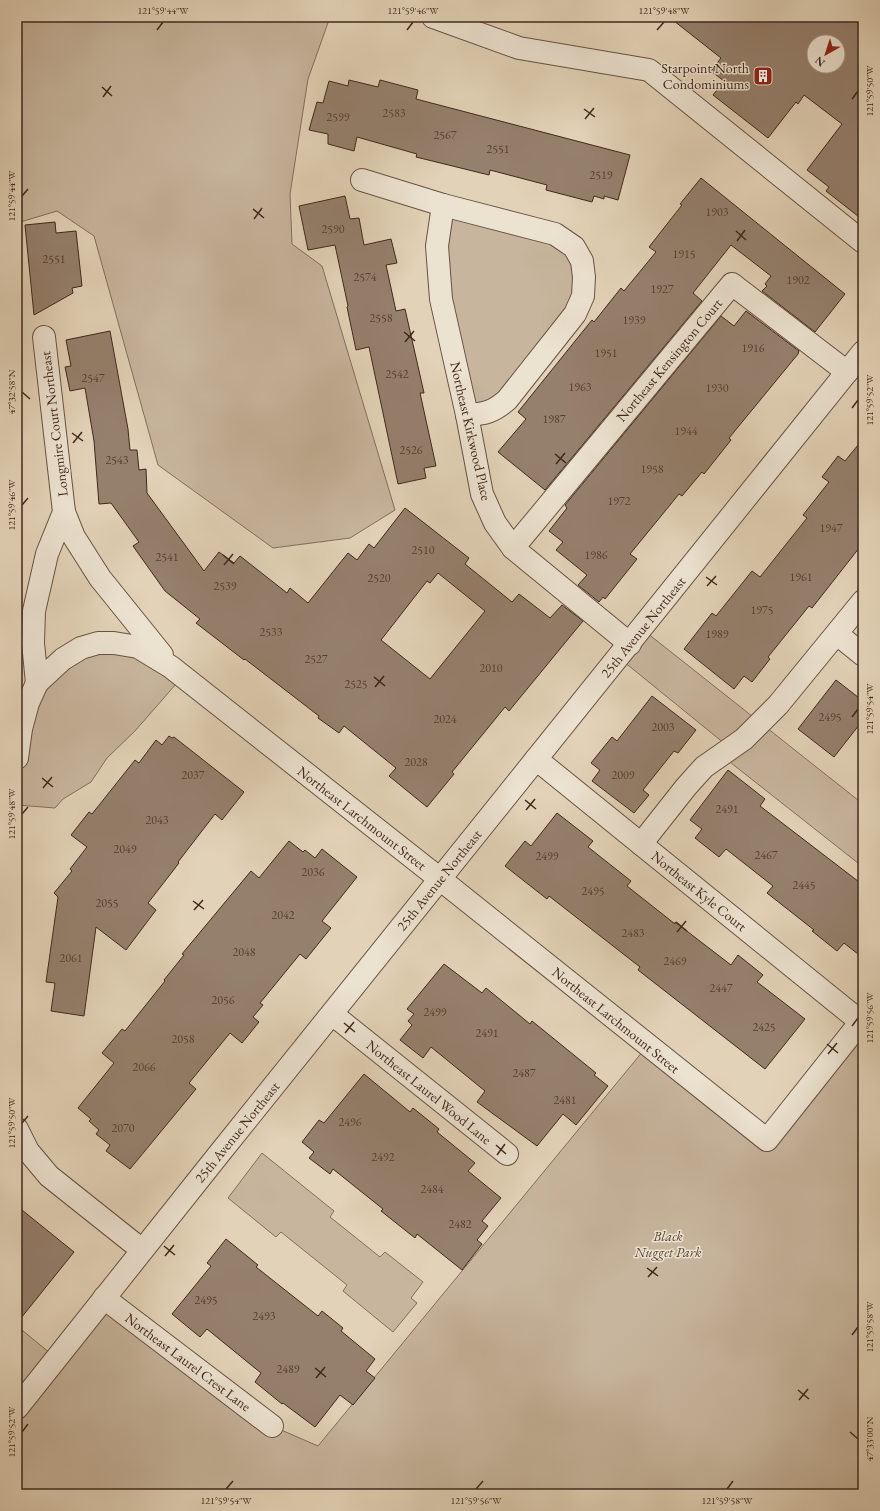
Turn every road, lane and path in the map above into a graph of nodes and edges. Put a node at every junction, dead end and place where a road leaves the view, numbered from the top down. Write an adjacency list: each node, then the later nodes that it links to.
1 (433, 17): 4 (street)
2 (362, 180): 3 (street)
3 (443, 205): 8 (street, Northeast Kirkwood Place); 8 (street)
4 (863, 242)
5 (44, 337): 9 (street, Longmire Court Northeast)
6 (863, 352): 7 (street, 25th Avenue Northeast)
7 (847, 372): 10 (street, Northeast Kensington Court); 13 (street, 25th Avenue Northeast)
8 (467, 415): 10 (street, Northeast Kirkwood Place)
9 (64, 512): 15 (street, Longmire Court Northeast); 16 (street, Longmire Court Northeast)
10 (513, 548): 13 (street, Northeast Kirkwood Place)
11 (863, 601): 12 (street)
12 (837, 634): 14 (street); 19 (street)
13 (630, 644): 18 (street, 25th Avenue Northeast)
14 (863, 655)
15 (171, 667): 16 (street, Northeast Larchmount Street); 20 (street, Northeast Larchmount Street)
16 (37, 683): 17 (street)
17 (17, 758)
18 (536, 759): 19 (street, Northeast Kyle Court); 20 (street, 25th Avenue Northeast)
19 (641, 844): 22 (street, Northeast Kyle Court)
20 (440, 879): 21 (street, 25th Avenue Northeast); 22 (street, Northeast Larchmount Street)
21 (332, 1014): 24 (street, Northeast Laurel Wood Lane); 25 (street, 25th Avenue Northeast)
22 (862, 1021)
23 (17, 1129): 25 (street)
24 (508, 1154)
25 (142, 1250): 26 (street, 25th Avenue Northeast)
26 (104, 1298): 27 (street, 25th Avenue Northeast); 28 (street, Northeast Laurel Crest Lane)
27 (17, 1408)
28 (272, 1426)

